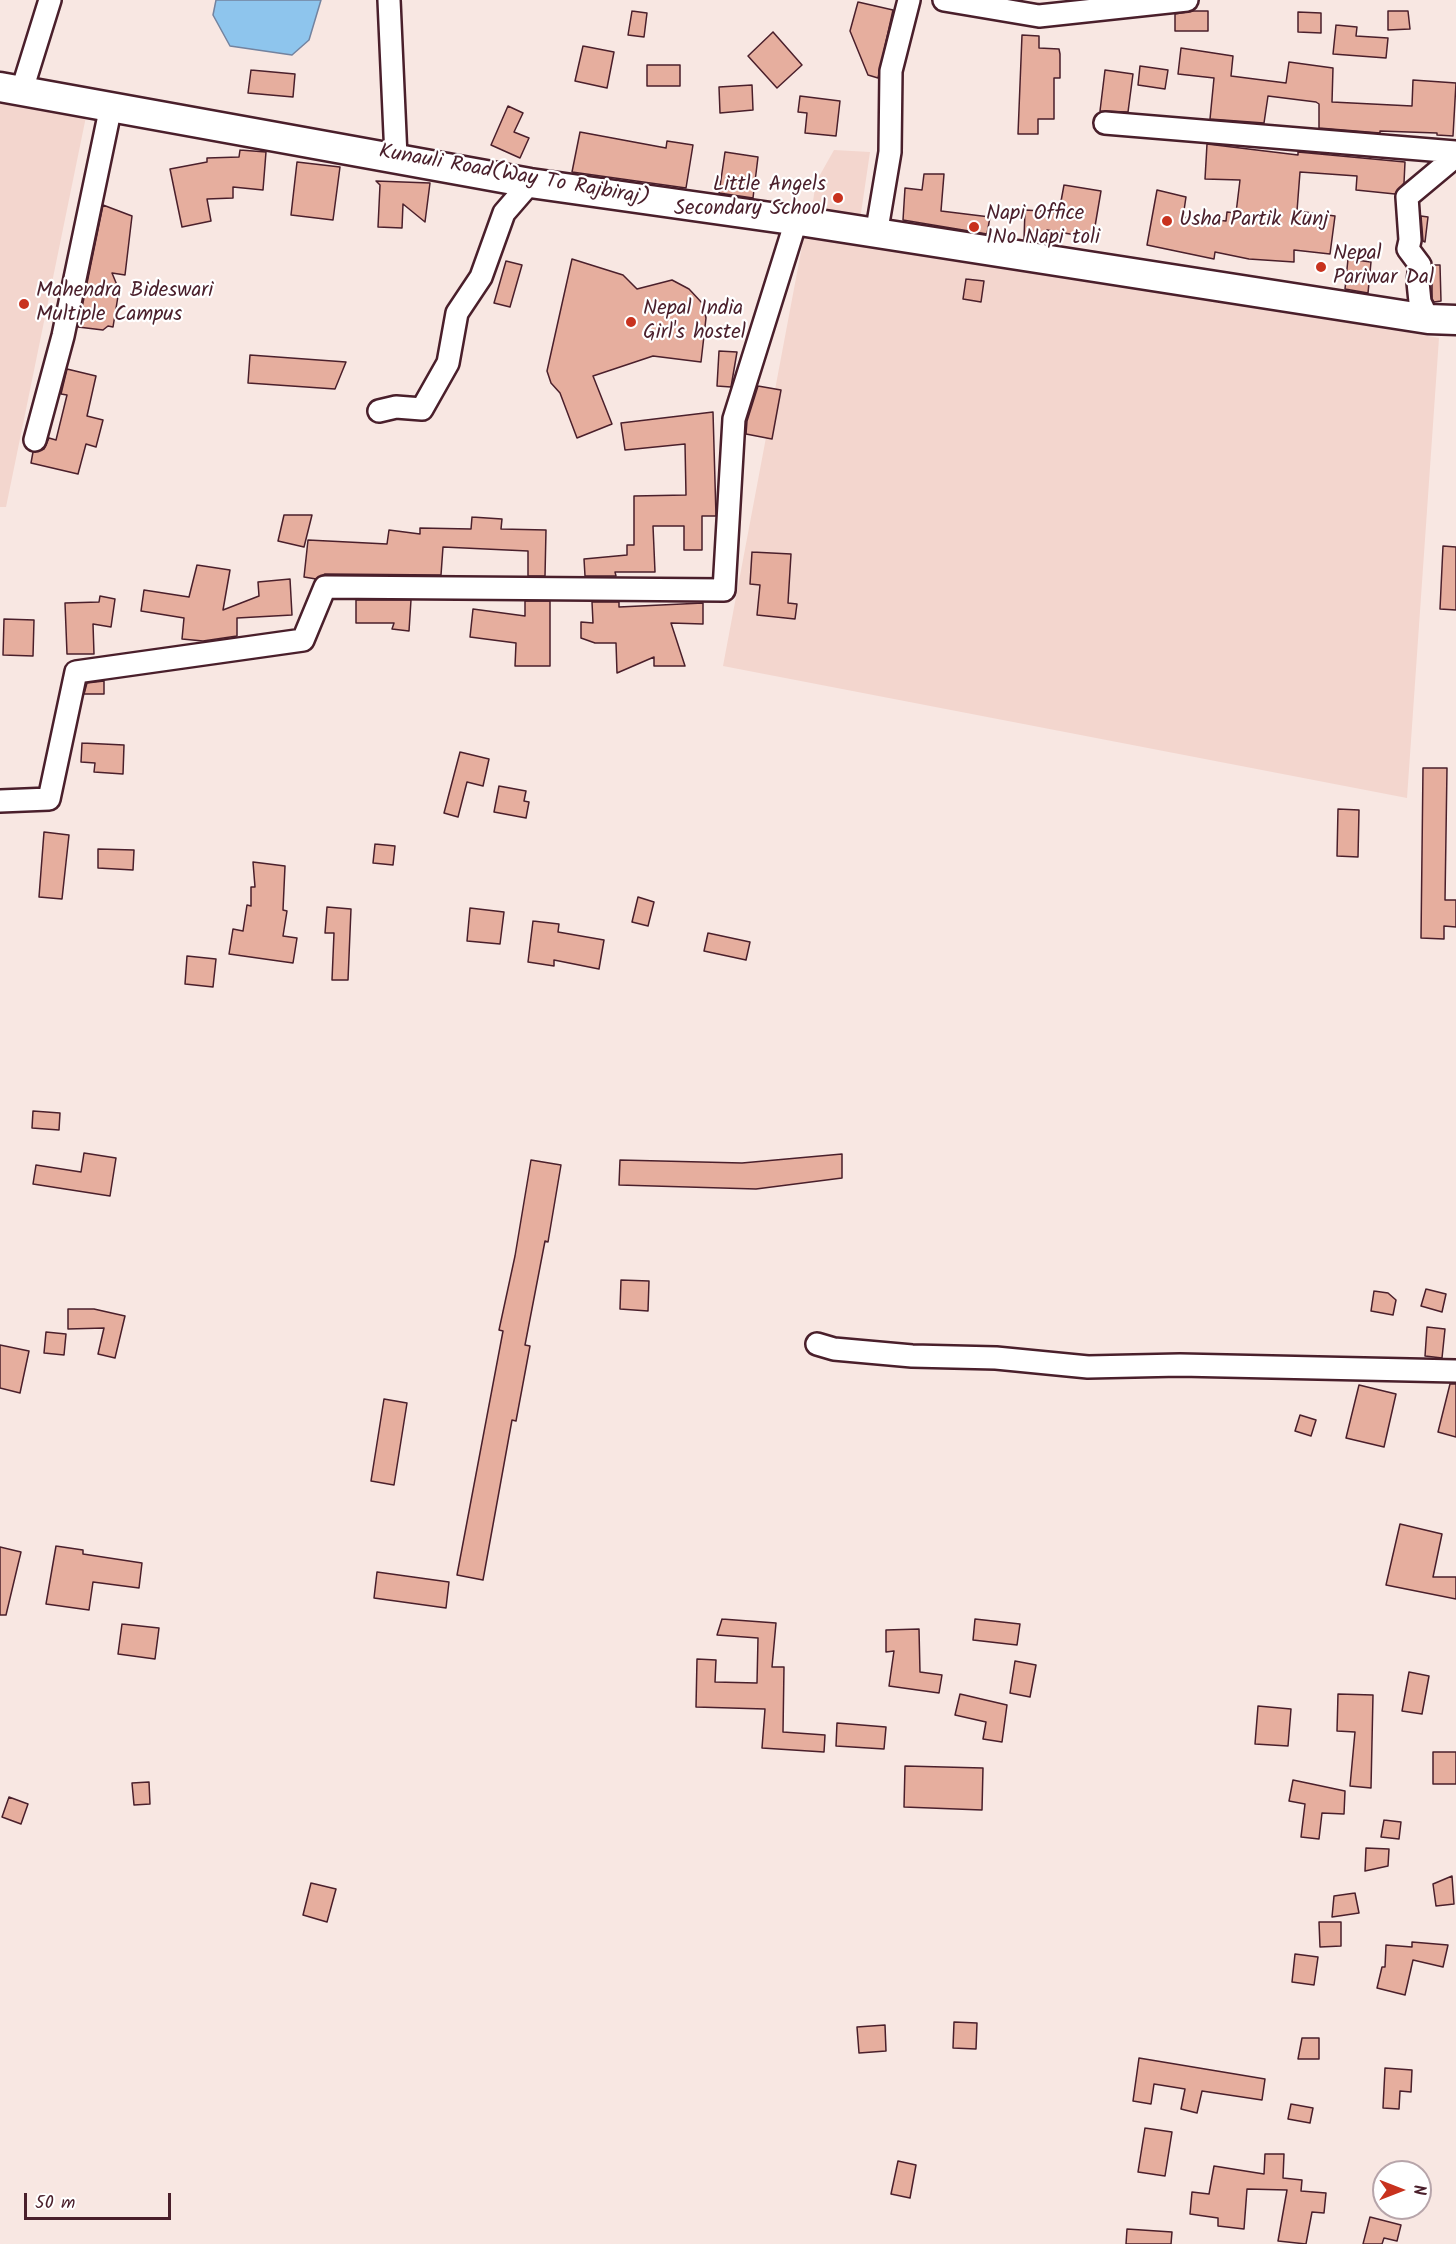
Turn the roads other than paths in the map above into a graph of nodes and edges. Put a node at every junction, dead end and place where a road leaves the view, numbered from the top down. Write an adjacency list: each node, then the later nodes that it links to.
1 (50, 0): 6 (street)
2 (389, 0): 10 (street)
3 (909, 0): 13 (street)
4 (944, 0): 5 (street)
5 (1187, 0)
6 (11, 88): 7 (main road, Kunauli Road(Way To Rajbiraj))
7 (111, 106): 10 (main road, Kunauli Road(Way To Rajbiraj)); 17 (street)
8 (1105, 123): 9 (street)
9 (1456, 154): 14 (street)
10 (396, 157): 11 (main road, Kunauli Road(Way To Rajbiraj))
11 (530, 183): 12 (main road, Kunauli Road(Way To Rajbiraj)); 16 (street)
12 (796, 221): 13 (main road, Kunauli Road(Way To Rajbiraj)); 18 (street)
13 (876, 235): 14 (main road, Kunauli Road(Way To Rajbiraj))
14 (1428, 319): 15 (main road, Kunauli Road(Way To Rajbiraj))
15 (1456, 320)
16 (379, 411)
17 (35, 440)
18 (0, 801)
19 (816, 1344): 20 (street)
20 (1456, 1371)

